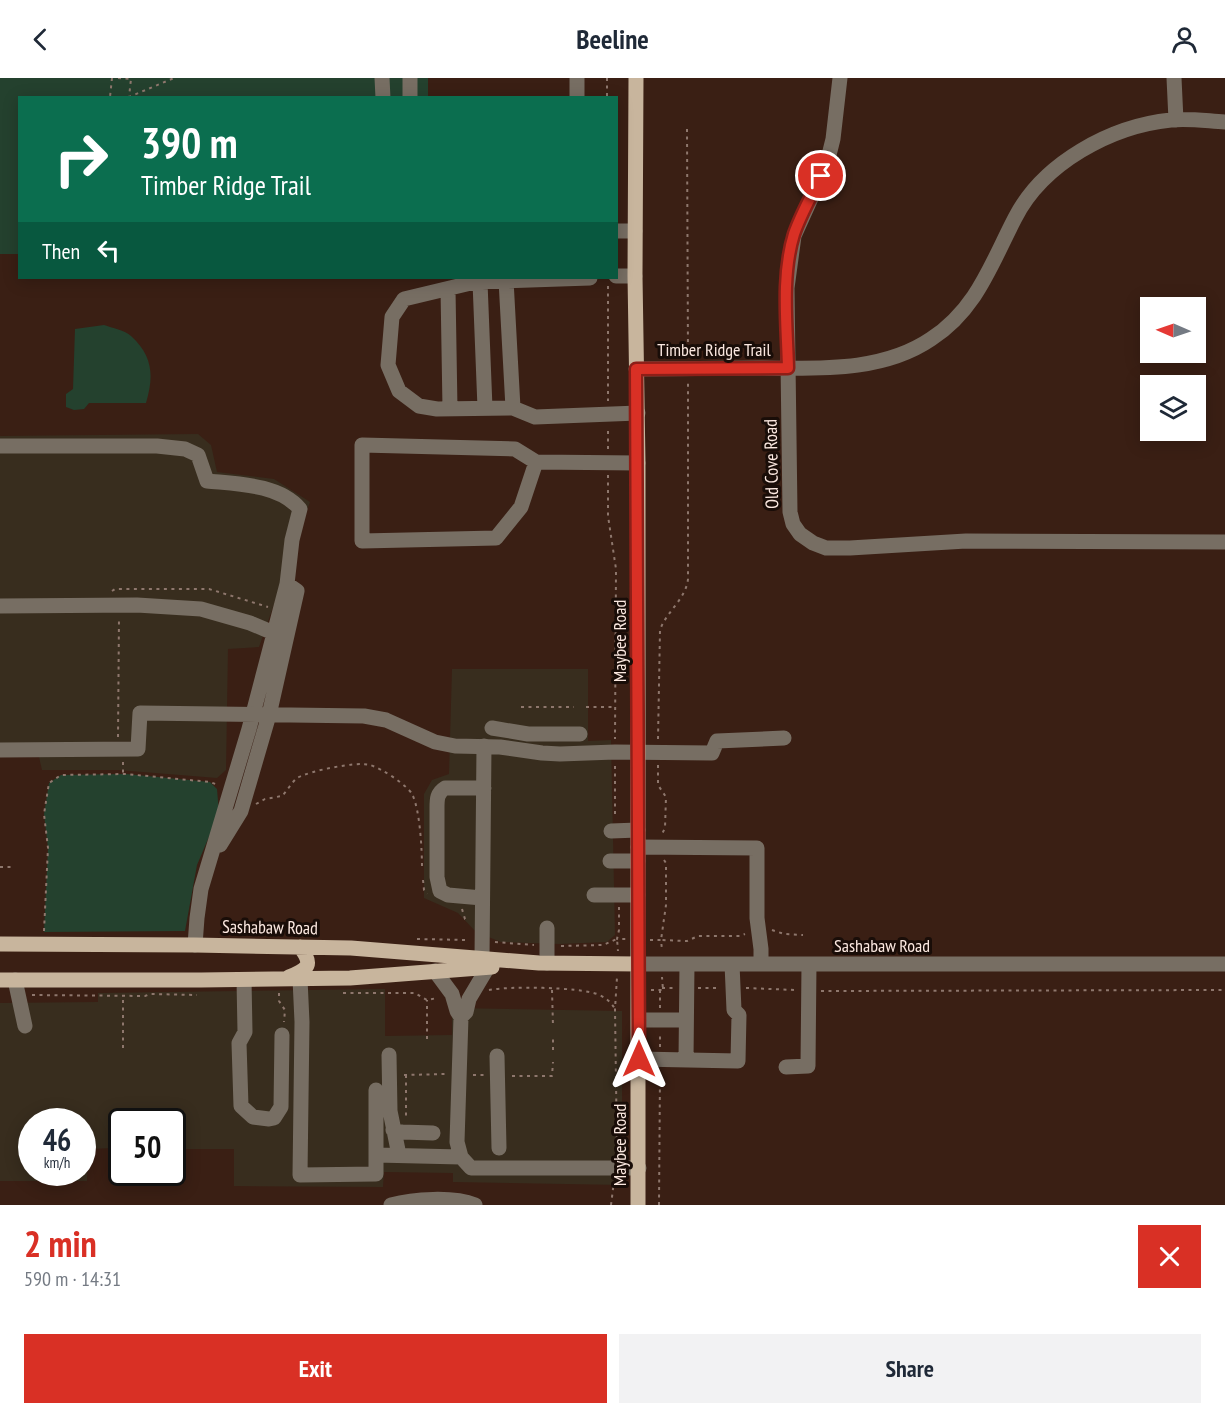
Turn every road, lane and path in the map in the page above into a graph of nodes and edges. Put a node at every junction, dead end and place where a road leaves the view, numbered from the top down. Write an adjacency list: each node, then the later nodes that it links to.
1 (112, 78): 11 (path)
2 (118, 78): 12 (path)
3 (174, 78): 13 (path)
4 (382, 78): 14 (street)
5 (410, 78): 15 (street)
6 (577, 78): 16 (street)
7 (607, 78): 17 (path)
8 (636, 78): 22 (main road, Maybee Road)
9 (840, 78): 30 (street, Old Cove Road)
10 (1174, 78): 18 (street)
11 (111, 96)
12 (130, 96)
13 (132, 96)
14 (383, 96)
15 (410, 96)
16 (577, 96)
17 (607, 96)
18 (1176, 120): 19 (street, Timber Ridge Trail); 30 (street, Timber Ridge Trail)
19 (1225, 122)
20 (687, 129): 32 (path)
21 (618, 231): 22 (street)
22 (634, 231): 24 (main road, Maybee Road)
23 (618, 276): 24 (street)
24 (635, 276): 31 (main road, Maybee Road)
25 (548, 279): 27 (street)
26 (608, 279): 37 (path)
27 (506, 280): 28 (street); 34 (street)
28 (480, 282): 29 (street); 33 (street)
29 (448, 289): 35 (street); 35 (street)
30 (788, 368): 32 (street, Timber Ridge Trail); 42 (street, Old Cove Road)
31 (636, 369): 32 (street, Timber Ridge Trail); 36 (main road, Maybee Road)
32 (688, 369): 62 (path)
33 (486, 408): 34 (street); 35 (street)
34 (513, 408): 37 (street)
35 (450, 409)
36 (638, 413): 37 (street); 41 (main road, Maybee Road)
37 (608, 414): 40 (path)
38 (0, 446): 47 (street)
39 (536, 462): 39 (street); 40 (street)
40 (608, 462): 41 (street); 51 (path)
41 (638, 463): 61 (main road, Maybee Road)
42 (1225, 542)
43 (0, 606): 47 (street)
44 (263, 606): 45 (path)
45 (261, 612)
46 (119, 617): 57 (path)
47 (280, 636): 52 (street); 53 (street)
48 (521, 707): 49 (path)
49 (574, 707)
50 (586, 707): 51 (path)
51 (615, 707): 60 (path)
52 (252, 715): 53 (street); 59 (street); 71 (street)
53 (268, 715): 58 (street); 71 (street)
54 (492, 728): 55 (street)
55 (580, 734)
56 (784, 738): 62 (street)
57 (118, 744)
58 (484, 746): 60 (street); 65 (street)
59 (0, 750)
60 (615, 752): 61 (street); 66 (path)
61 (638, 752): 62 (street); 67 (main road, Maybee Road)
62 (658, 752): 69 (path)
63 (123, 756): 64 (path)
64 (123, 774)
65 (484, 786): 77 (street); 77 (street)
66 (614, 802)
67 (638, 830): 68 (street); 70 (main road, Maybee Road)
68 (611, 831)
69 (662, 847): 70 (street); 79 (street); 81 (path)
70 (638, 854): 72 (street); 76 (main road, Maybee Road)
71 (212, 857): 84 (street)
72 (610, 861)
73 (0, 867): 74 (path)
74 (15, 867)
75 (594, 895): 76 (street)
76 (638, 895): 90 (main road, Maybee Road)
77 (482, 898): 88 (street)
78 (544, 928): 89 (street)
79 (758, 928): 80 (path); 81 (path); 93 (street)
80 (803, 935)
81 (661, 940): 85 (path)
82 (0, 944): 83 (main road, Sashabaw Road)
83 (18, 944): 84 (main road, Sashabaw Road); 87 (main road)
84 (195, 945): 86 (main road, Sashabaw Road)
85 (662, 946)
86 (300, 947): 88 (main road, Sashabaw Road); 100 (main road)
87 (0, 958)
88 (485, 963): 89 (main road, Sashabaw Road); 96 (main road, Sashabaw Road); 107 (street)
89 (543, 963): 90 (main road, Sashabaw Road)
90 (639, 964): 91 (street, Sashabaw Road); 113 (main road, Maybee Road)
91 (687, 964): 92 (street, Sashabaw Road); 114 (street)
92 (732, 964): 93 (street, Sashabaw Road); 125 (street)
93 (761, 964): 94 (street, Sashabaw Road)
94 (809, 964): 95 (street, Sashabaw Road); 102 (street)
95 (1225, 964)
96 (435, 971): 97 (main road, Sashabaw Road); 106 (street)
97 (300, 979): 100 (main road, Sashabaw Road); 136 (street)
98 (244, 980): 99 (main road, Sashabaw Road); 100 (main road, Sashabaw Road); 117 (street)
99 (8, 982): 109 (path); 115 (street)
100 (281, 986): 117 (path)
101 (552, 989): 107 (path); 111 (path); 116 (path)
102 (809, 990): 103 (path); 127 (street)
103 (1225, 990)
104 (341, 993): 110 (path)
105 (617, 993): 111 (path)
106 (452, 994): 110 (path); 112 (street)
107 (472, 994): 112 (street)
108 (172, 995): 109 (path)
109 (123, 996): 120 (path)
110 (428, 1000): 118 (path)
111 (615, 1009): 142 (path)
112 (461, 1017): 135 (street)
113 (639, 1020): 114 (street); 124 (main road, Maybee Road)
114 (686, 1020): 125 (street)
115 (26, 1026)
116 (553, 1026)
117 (283, 1031)
118 (427, 1039)
119 (553, 1039): 121 (path)
120 (123, 1048)
121 (553, 1050)
122 (389, 1055): 133 (street)
123 (497, 1056): 130 (street)
124 (639, 1059): 125 (street); 139 (main road, Maybee Road)
125 (686, 1060)
126 (553, 1062): 129 (path)
127 (786, 1067)
128 (448, 1074): 132 (path)
129 (552, 1076)
130 (498, 1086): 140 (street); 141 (street)
131 (376, 1090): 136 (street)
132 (406, 1116)
133 (393, 1130): 135 (street); 137 (street)
134 (660, 1132): 147 (path)
135 (444, 1133): 138 (street)
136 (376, 1155): 137 (street)
137 (399, 1155): 138 (street)
138 (461, 1157): 140 (street)
139 (639, 1167): 142 (street); 146 (main road, Maybee Road)
140 (491, 1169): 141 (street)
141 (520, 1169): 142 (street)
142 (615, 1169): 145 (path)
143 (391, 1205): 144 (street)
144 (475, 1205)
145 (611, 1205)
146 (638, 1205)
147 (659, 1205)

